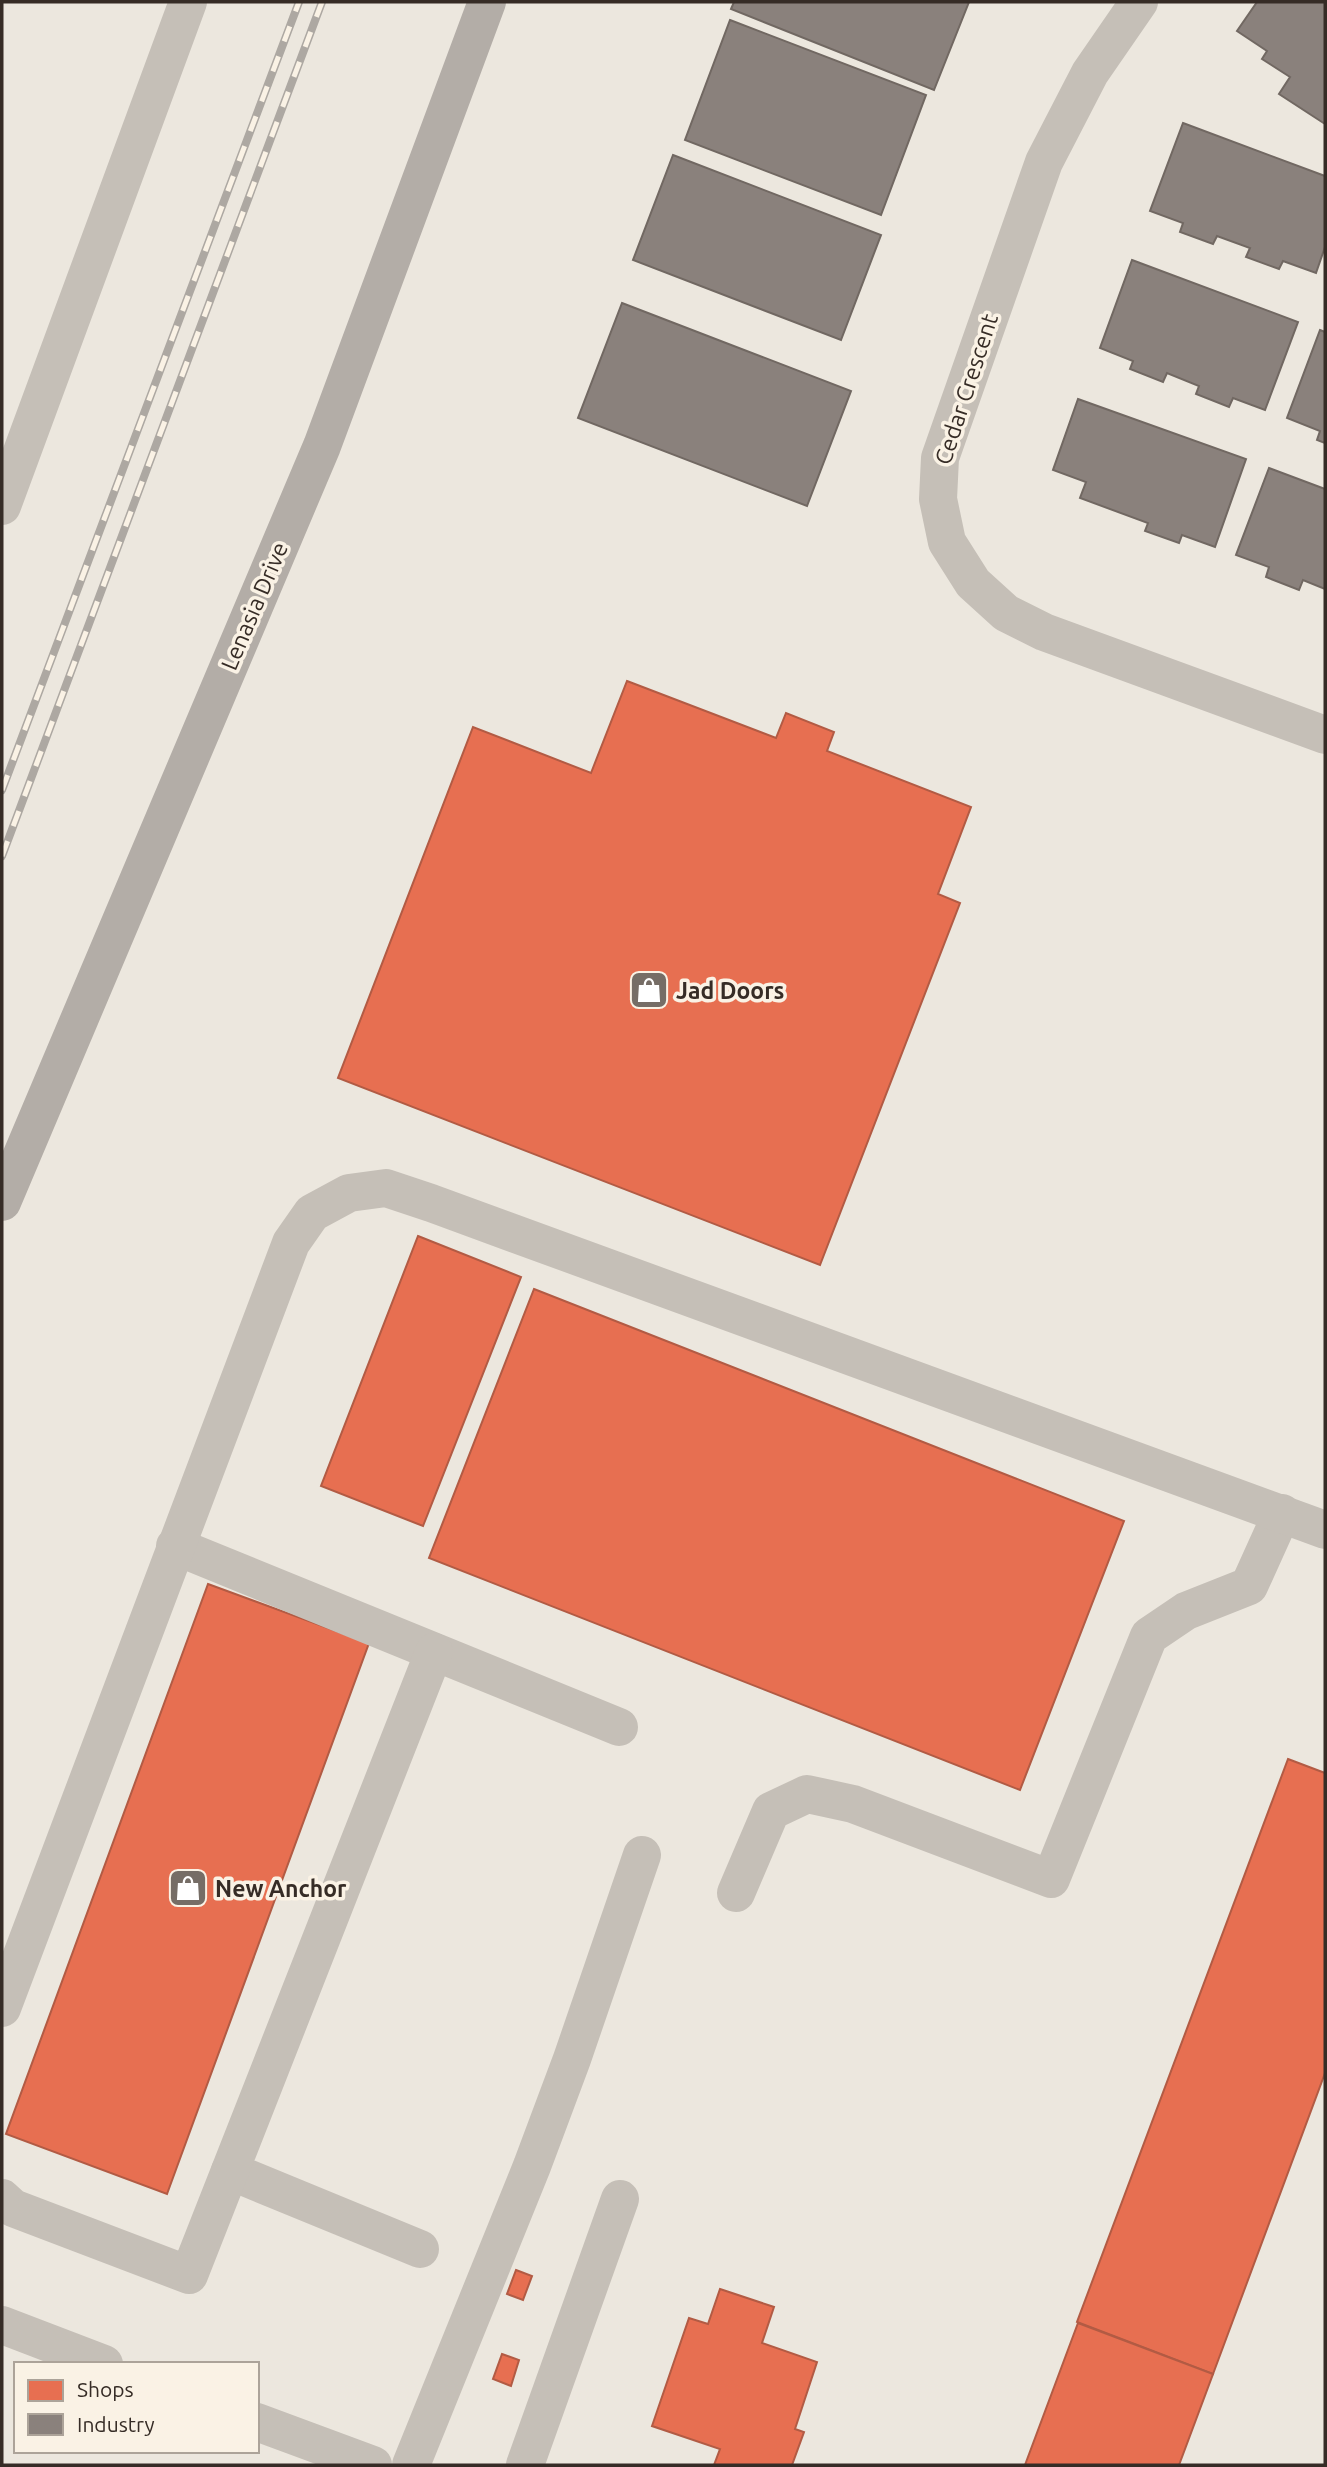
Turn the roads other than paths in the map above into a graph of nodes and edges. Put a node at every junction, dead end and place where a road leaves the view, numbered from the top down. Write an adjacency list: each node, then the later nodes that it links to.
1 (188, 2): 4 (street)
2 (488, 2): 6 (main road, Lenasia Drive)
3 (1139, 2): 5 (street, Cedar Crescent)
4 (2, 506)
5 (1325, 736)
6 (2, 1202)
7 (1282, 1513): 8 (street); 9 (street); 13 (street)
8 (1325, 1530)
9 (175, 1546): 10 (street); 14 (street)
10 (434, 1653): 11 (street); 15 (street)
11 (619, 1727)
12 (642, 1856): 23 (street)
13 (736, 1893)
14 (2, 2008)
15 (230, 2171): 16 (street); 18 (street)
16 (2, 2198)
17 (620, 2199): 24 (street)
18 (420, 2249)
19 (2, 2325): 20 (street)
20 (99, 2362)
21 (259, 2422): 22 (street)
22 (373, 2465)
23 (411, 2465)
24 (525, 2465)

